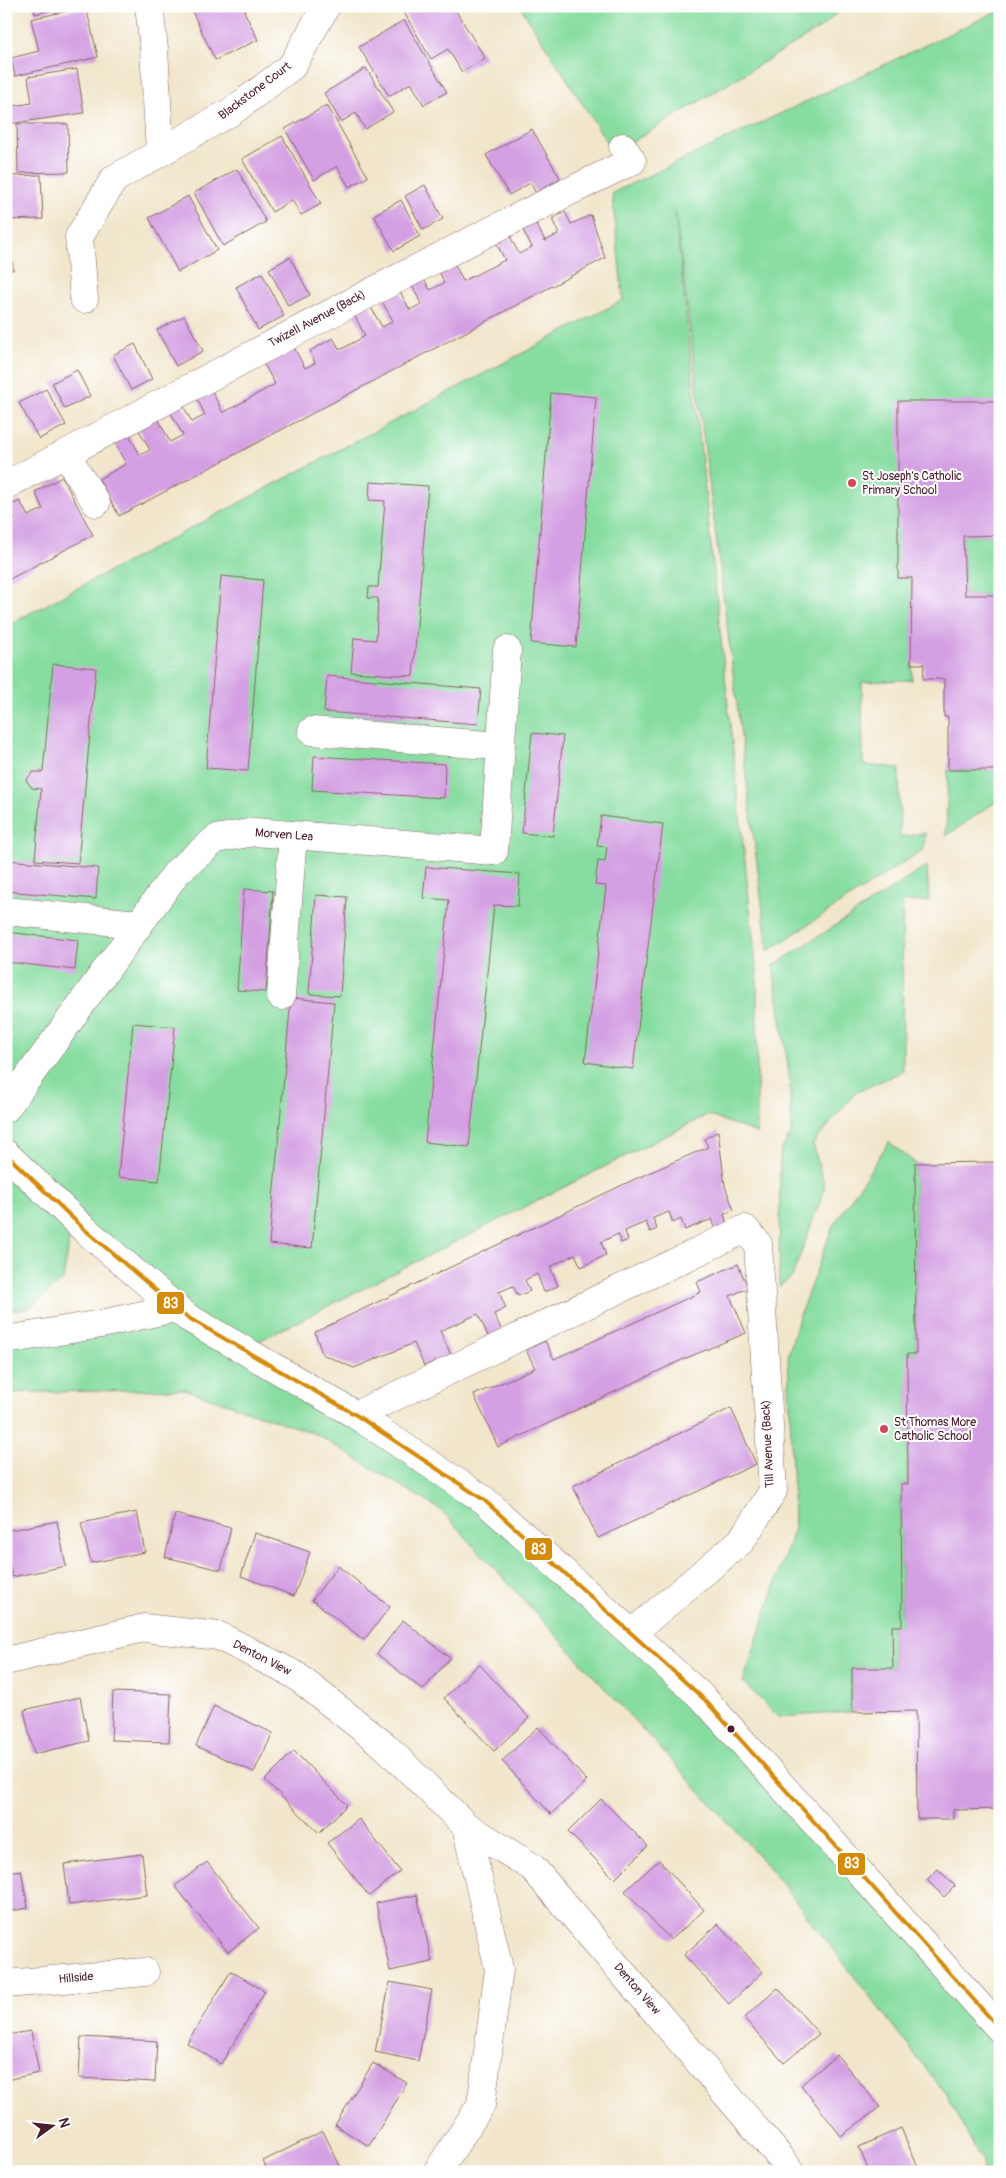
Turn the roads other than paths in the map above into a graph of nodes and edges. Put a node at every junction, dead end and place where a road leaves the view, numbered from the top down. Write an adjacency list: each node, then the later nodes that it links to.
1 (149, 6): 3 (street)
2 (326, 6): 3 (street, Blackstone Court)
3 (160, 152): 5 (street, Blackstone Court)
4 (627, 154): 6 (street, Twizell Avenue (Back))
5 (84, 300)
6 (66, 454): 7 (street, Twizell Avenue (Back)); 8 (street)
7 (6, 486)
8 (96, 503)
9 (507, 650): 11 (street, Morven Lea)
10 (312, 731): 11 (street)
11 (500, 746): 12 (street, Morven Lea)
12 (293, 835): 14 (street, Morven Lea); 15 (street)
13 (6, 911): 14 (street)
14 (138, 924): 16 (street, Morven Lea)
15 (281, 996)
16 (6, 1108)
17 (6, 1154): 18 (street)
18 (175, 1308): 19 (street); 20 (street)
19 (6, 1340)
20 (356, 1415): 21 (street); 21 (street, Till Avenue (Back))
21 (632, 1634): 26 (street)
22 (6, 1661): 23 (street, Denton View)
23 (466, 1826): 27 (street); 28 (street, Denton View)
24 (145, 1972): 25 (street, Hillside)
25 (6, 1984)
26 (1000, 2029)
27 (437, 2172)
28 (791, 2172)

